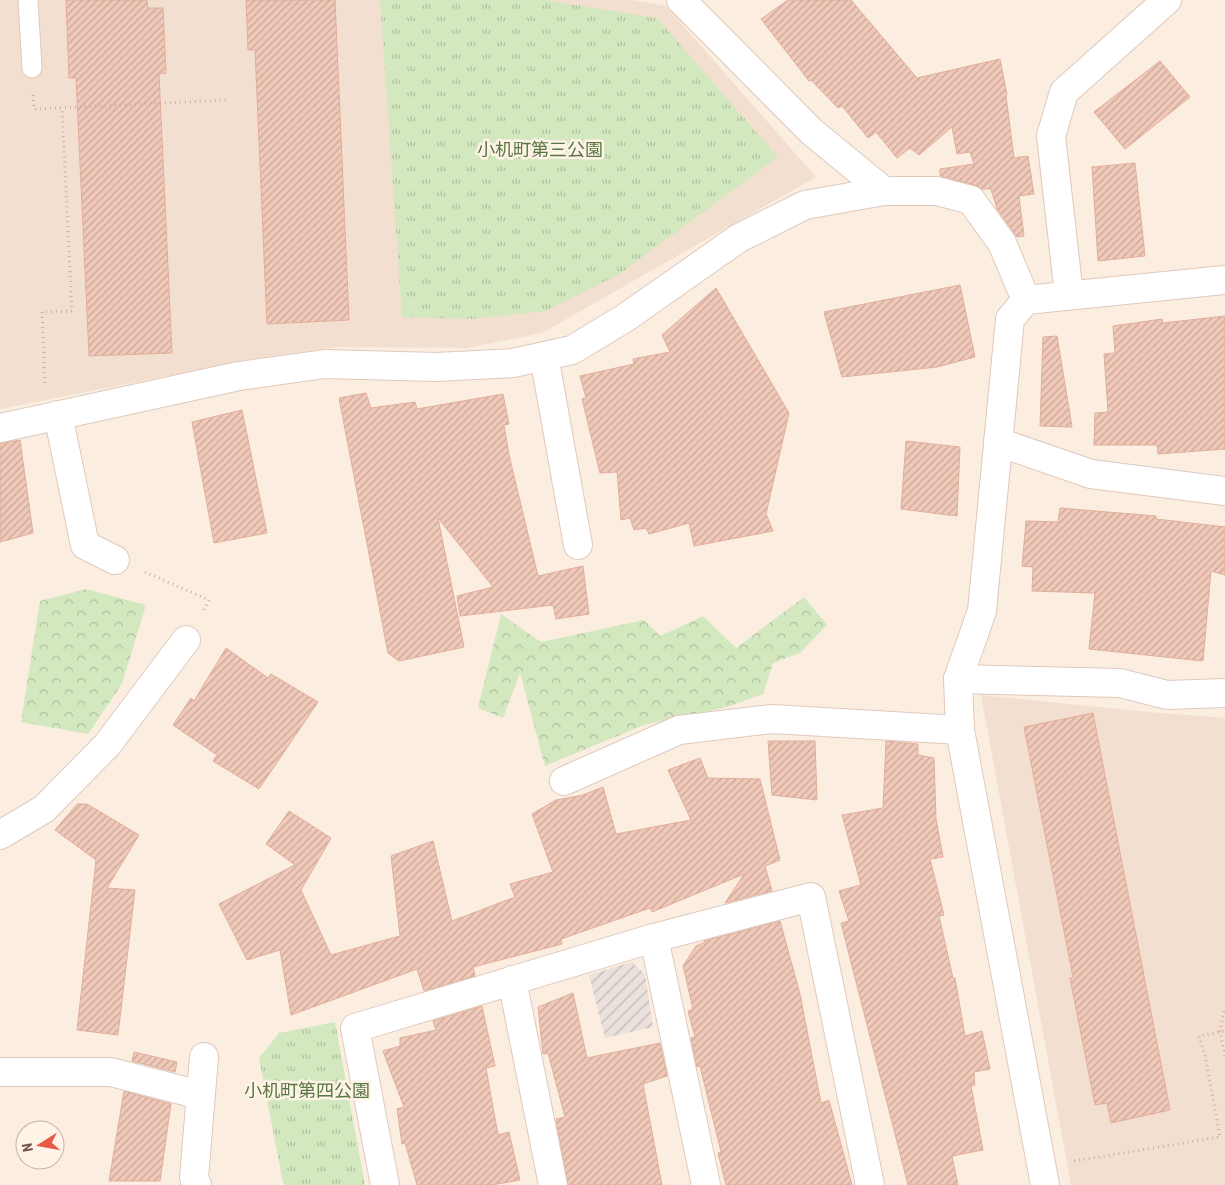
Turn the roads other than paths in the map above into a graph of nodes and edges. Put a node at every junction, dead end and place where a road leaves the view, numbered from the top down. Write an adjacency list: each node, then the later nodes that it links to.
1 (28, 0): 4 (lane)
2 (681, 0): 5 (street)
3 (1167, 0): 7 (street)
4 (32, 68)
5 (884, 191): 8 (street); 9 (street)
6 (1225, 280): 7 (street)
7 (1069, 295): 8 (street)
8 (1026, 300): 12 (street)
9 (544, 356): 10 (street); 14 (street)
10 (53, 417): 11 (street); 15 (street)
11 (0, 428)
12 (998, 442): 13 (street); 17 (street)
13 (1225, 491)
14 (578, 545)
15 (115, 560)
16 (186, 640): 21 (street)
17 (958, 679): 18 (street); 19 (street)
18 (1225, 693)
19 (960, 730): 20 (street); 27 (street)
20 (564, 781)
21 (0, 835)
22 (654, 938): 23 (street); 31 (street); 32 (street)
23 (512, 980): 29 (street); 30 (street)
24 (204, 1057): 26 (street)
25 (0, 1072): 26 (street)
26 (200, 1095): 28 (street)
27 (1044, 1176)
28 (197, 1185)
29 (385, 1185)
30 (553, 1185)
31 (706, 1185)
32 (870, 1185)

